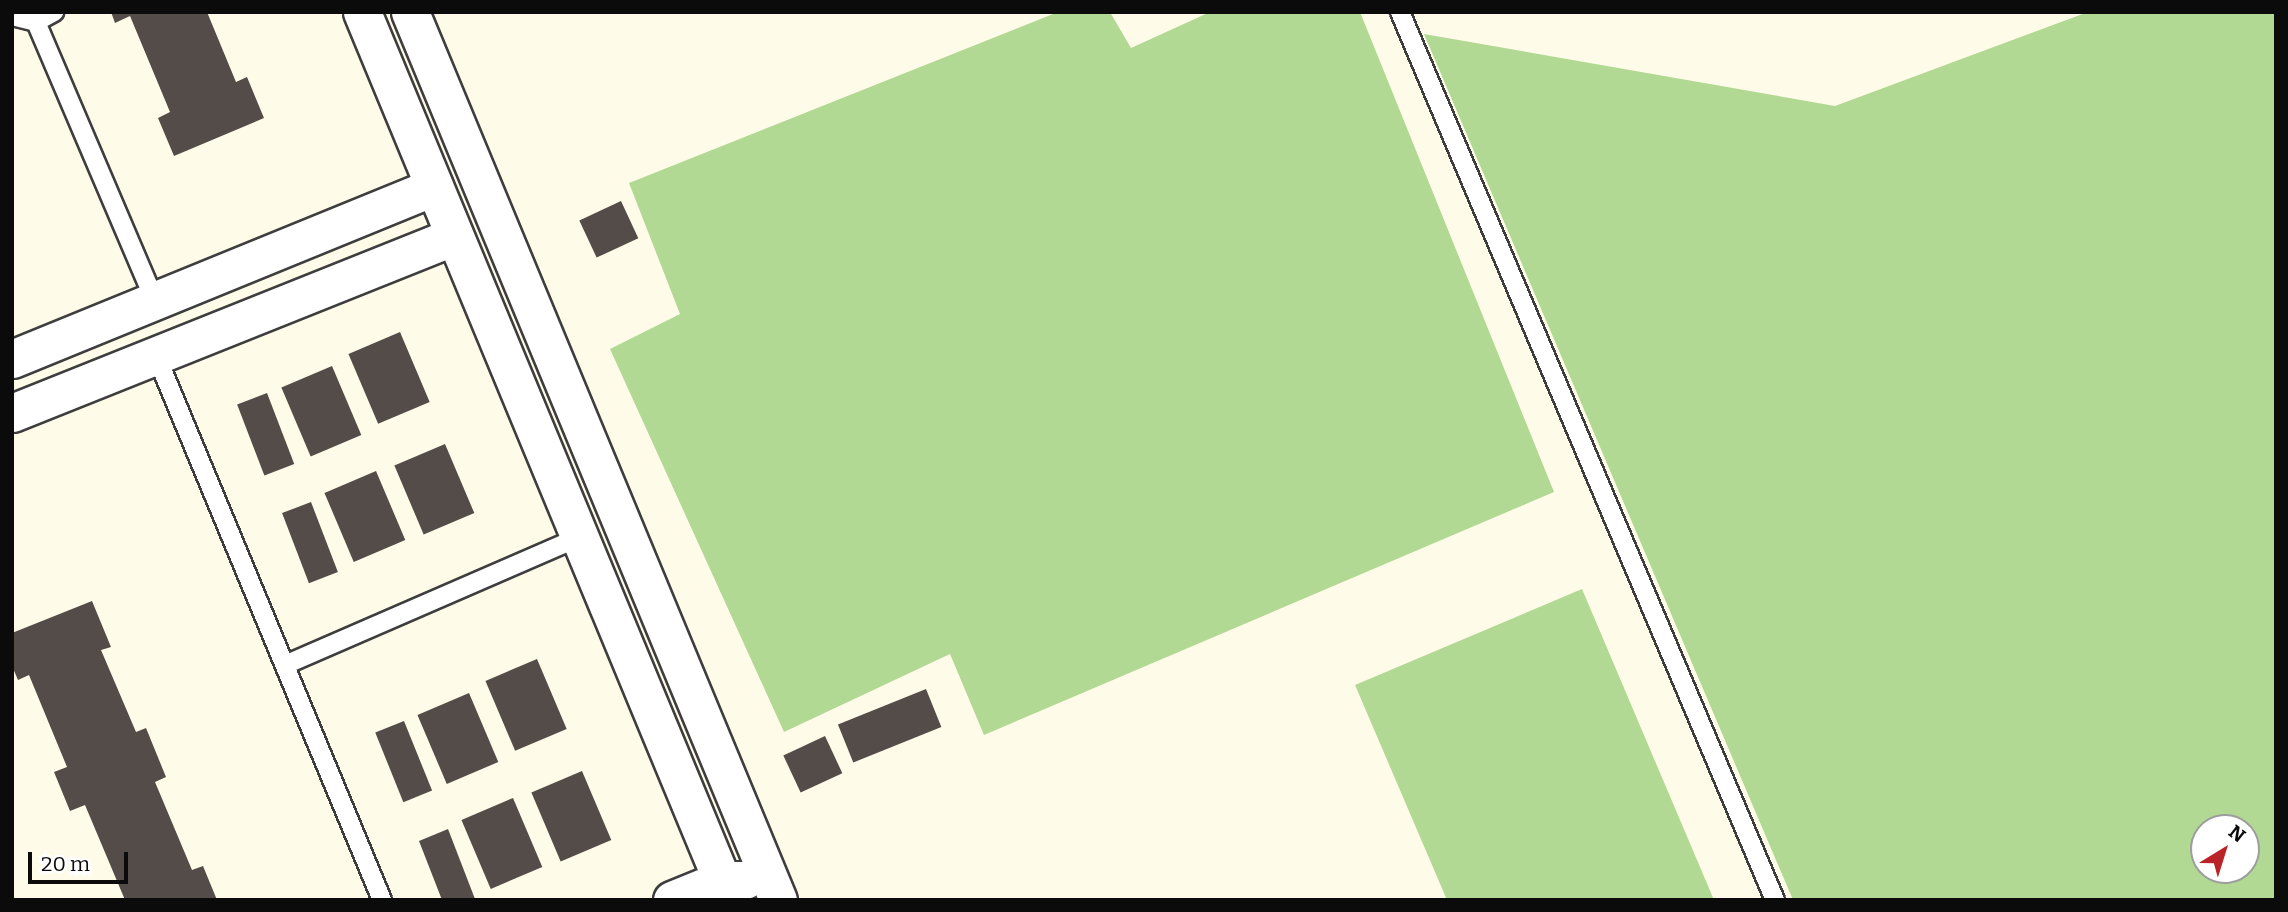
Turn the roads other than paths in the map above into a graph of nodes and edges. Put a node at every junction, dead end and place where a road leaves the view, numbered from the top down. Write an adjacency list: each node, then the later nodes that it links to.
1 (54, 12): 6 (lane)
2 (362, 12): 7 (street)
3 (410, 12): 16 (street)
4 (1400, 12): 19 (lane)
5 (12, 16): 6 (lane)
6 (36, 22): 9 (lane)
7 (434, 187): 8 (street); 9 (street)
8 (454, 236): 10 (street); 13 (street)
9 (155, 301): 11 (street)
10 (156, 355): 12 (street); 14 (lane)
11 (12, 359)
12 (12, 413)
13 (579, 537): 14 (lane); 15 (street)
14 (285, 665): 17 (lane)
15 (725, 890): 16 (street); 18 (street)
16 (767, 893)
17 (382, 900)
18 (672, 900)
19 (1775, 900)

